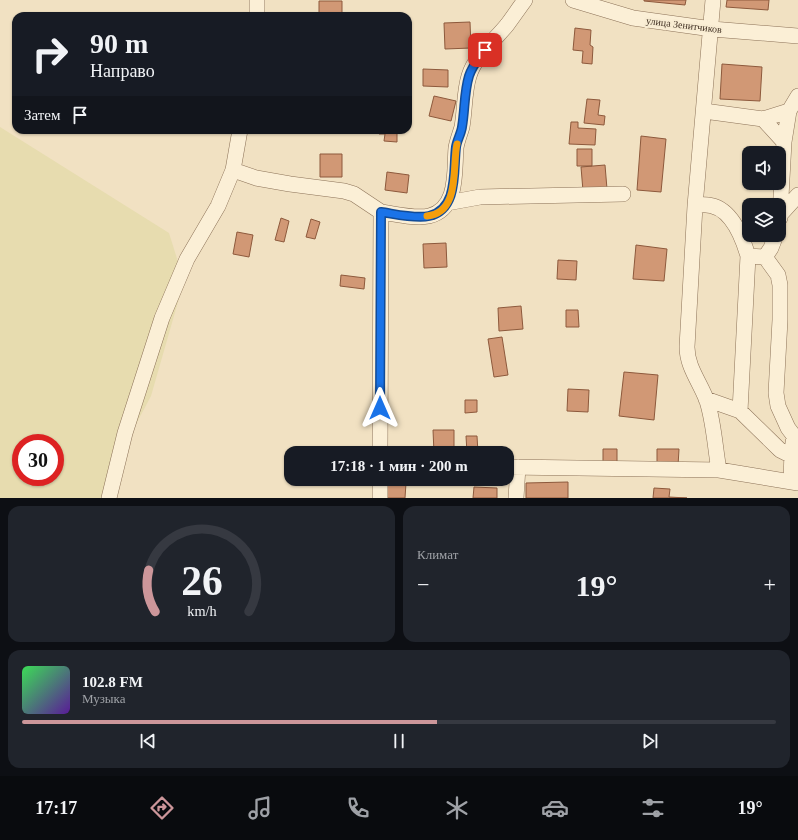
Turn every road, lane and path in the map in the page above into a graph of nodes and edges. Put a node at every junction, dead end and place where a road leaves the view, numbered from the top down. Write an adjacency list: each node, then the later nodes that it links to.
1 (257, 0): 5 (street)
2 (525, 0): 18 (street)
3 (573, 0): 6 (street, улица Зенитчиков)
4 (713, 0): 6 (street)
5 (258, 12)
6 (712, 29): 7 (street, улица Зенитчиков); 9 (street)
7 (798, 36)
8 (798, 96): 10 (street)
9 (704, 111): 11 (street); 19 (street)
10 (789, 111): 11 (street); 13 (street)
11 (763, 119): 13 (street)
12 (239, 134): 14 (street)
13 (784, 142): 17 (street)
14 (233, 170): 21 (street); 34 (street)
15 (623, 194): 18 (street)
16 (798, 195): 20 (street)
17 (781, 198)
18 (447, 203): 21 (street)
19 (696, 206): 23 (street); 25 (street)
20 (786, 210)
21 (381, 212): 27 (street)
22 (773, 242): 24 (street)
23 (748, 256): 24 (street); 26 (street)
24 (765, 257): 28 (street)
25 (706, 400): 26 (street); 30 (street)
26 (740, 411): 28 (street)
27 (380, 446)
28 (795, 458): 32 (street)
29 (514, 467): 30 (street)
30 (718, 470): 32 (street)
31 (514, 482): 36 (street)
32 (794, 483)
33 (380, 486): 35 (street)
34 (109, 498)
35 (380, 498)
36 (516, 498)

